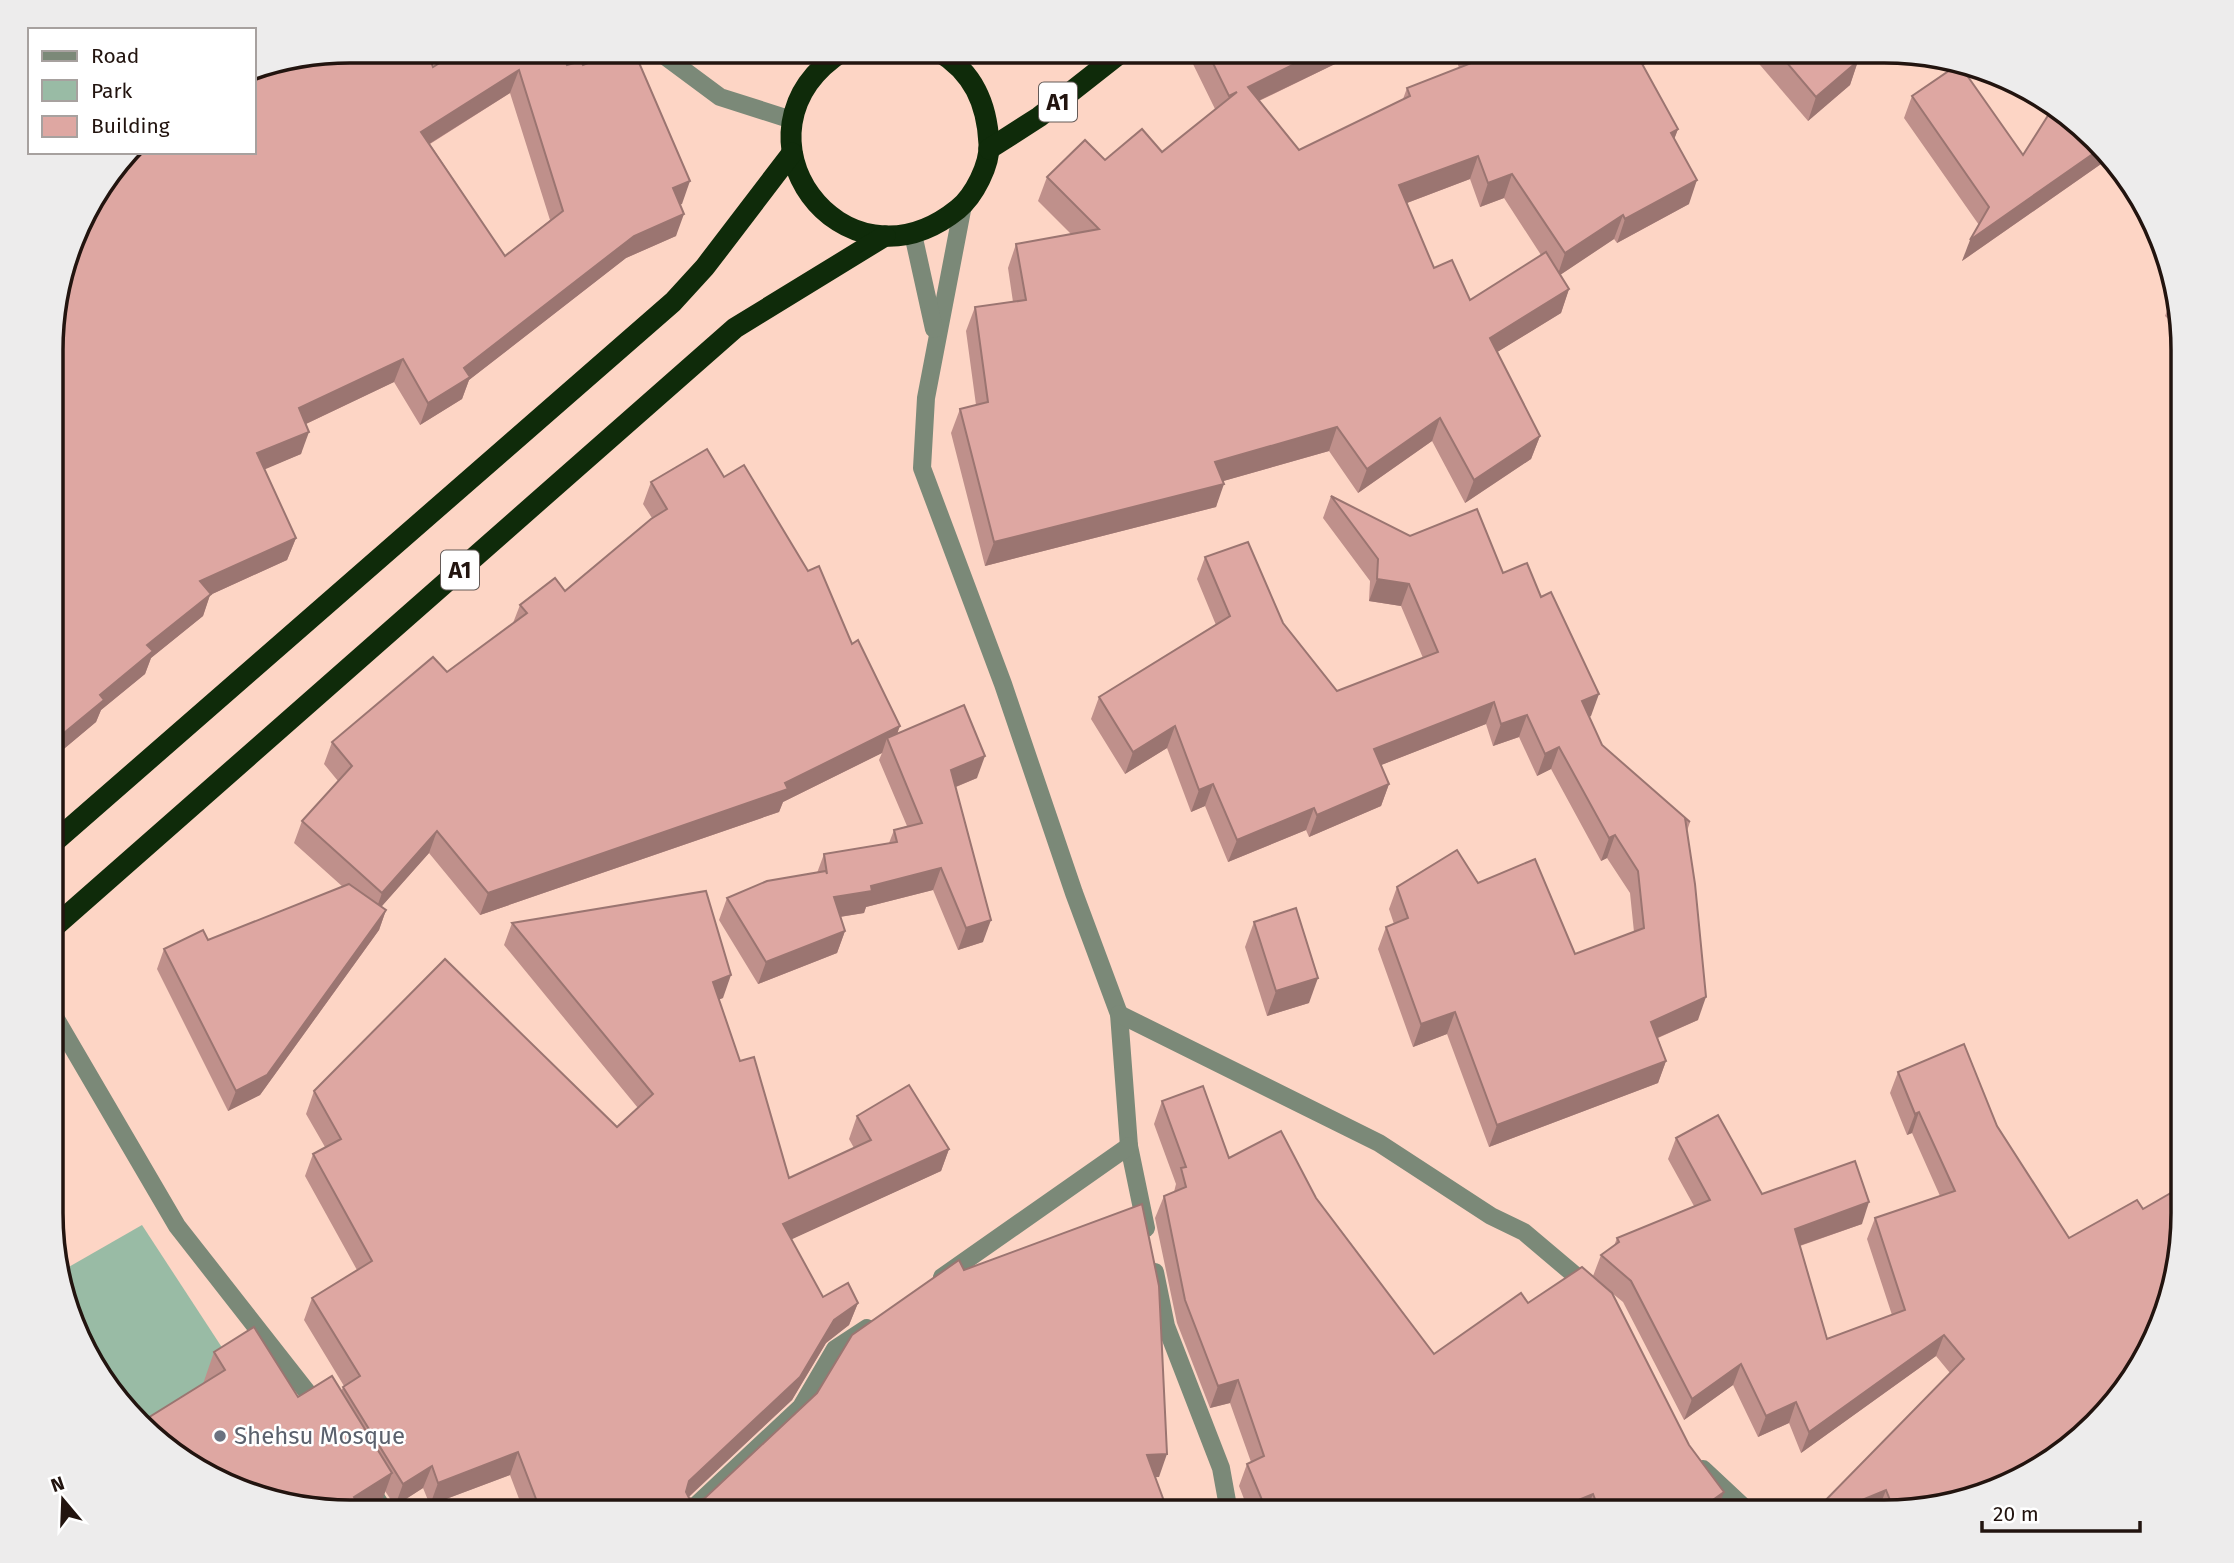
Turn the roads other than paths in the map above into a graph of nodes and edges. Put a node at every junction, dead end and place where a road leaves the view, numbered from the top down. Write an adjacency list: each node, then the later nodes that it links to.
1 (674, 63): 5 (street)
2 (825, 63): 5 (highway)
3 (956, 63): 6 (highway)
4 (1108, 63): 6 (highway, A1)
5 (792, 120): 7 (highway)
6 (989, 149): 8 (highway)
7 (792, 153): 10 (highway); 12 (highway, A1)
8 (963, 205): 9 (highway); 11 (street)
9 (913, 234): 10 (highway); 11 (street)
10 (885, 236): 13 (highway, A1)
11 (936, 336): 14 (street)
12 (63, 834)
13 (63, 919)
14 (1119, 1014): 16 (street); 18 (street)
15 (63, 1031): 20 (street)
16 (1129, 1146): 17 (street); 25 (street)
17 (929, 1286)
18 (1603, 1300)
19 (887, 1315): 24 (street)
20 (331, 1425)
21 (1691, 1457): 26 (street)
22 (358, 1468): 23 (street)
23 (378, 1500)
24 (702, 1500)
25 (1227, 1500)
26 (1736, 1500)

